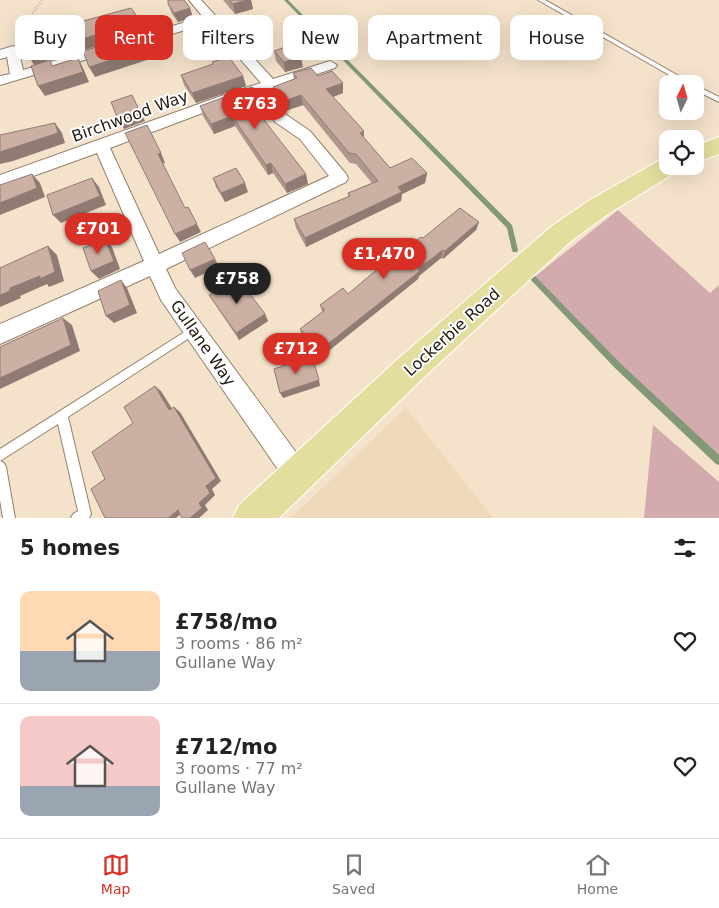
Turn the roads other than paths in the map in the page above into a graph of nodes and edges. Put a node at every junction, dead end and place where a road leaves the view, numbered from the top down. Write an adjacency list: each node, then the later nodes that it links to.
1 (195, 0): 3 (street)
2 (541, 0): 8 (lane)
3 (209, 15)
4 (183, 27): 9 (street)
5 (6, 53): 9 (street)
6 (245, 60): 11 (street)
7 (330, 66): 11 (street, Birchwood Way)
8 (674, 75)
9 (17, 76): 10 (street)
10 (0, 81)
11 (265, 86): 14 (street, Birchwood Way); 19 (street)
12 (704, 91): 13 (lane)
13 (719, 100)
14 (101, 145): 18 (street, Birchwood Way); 19 (street, Gullane Way)
15 (719, 145): 16 (main road)
16 (704, 151)
17 (659, 171): 25 (main road, Lockerbie Road)
18 (0, 182)
19 (155, 265): 20 (street, Gullane Way); 21 (street)
20 (194, 330): 22 (lane); 25 (street, Gullane Way)
21 (0, 334)
22 (62, 416): 23 (lane); 27 (lane)
23 (0, 455)
24 (0, 467): 26 (lane)
25 (297, 475): 28 (main road, Lockerbie Road)
26 (10, 518)
27 (77, 518)
28 (252, 518)

